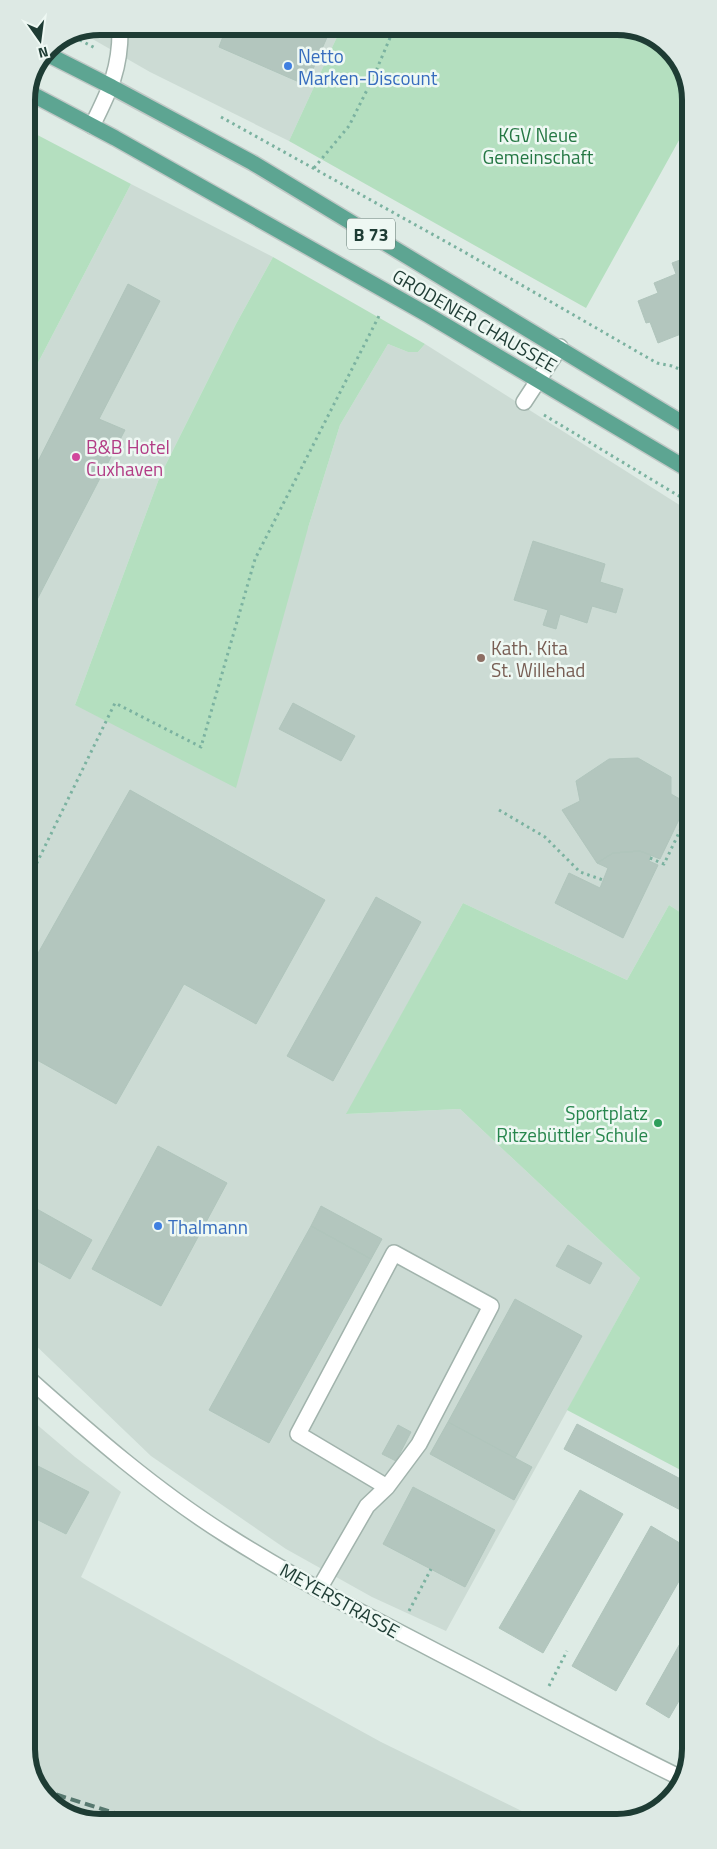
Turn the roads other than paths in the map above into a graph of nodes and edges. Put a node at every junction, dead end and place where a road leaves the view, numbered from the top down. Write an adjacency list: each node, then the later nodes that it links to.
1 (120, 35): 3 (street)
2 (65, 63): 3 (main road, GRODENER CHAUSSEE / B 73)
3 (112, 87): 5 (street); 6 (main road, GRODENER CHAUSSEE / B 73)
4 (35, 96): 5 (main road, GRODENER CHAUSSEE / B 73)
5 (92, 126): 7 (main road, GRODENER CHAUSSEE / B 73)
6 (560, 347): 7 (street); 9 (main road, GRODENER CHAUSSEE / B 73)
7 (538, 380): 8 (street); 10 (main road, GRODENER CHAUSSEE / B 73)
8 (524, 402)
9 (682, 423)
10 (682, 466)
11 (35, 1384): 13 (street, MEYERSTRASSE)
12 (387, 1487): 12 (street); 13 (street)
13 (319, 1589): 14 (street, MEYERSTRASSE)
14 (676, 1776)

